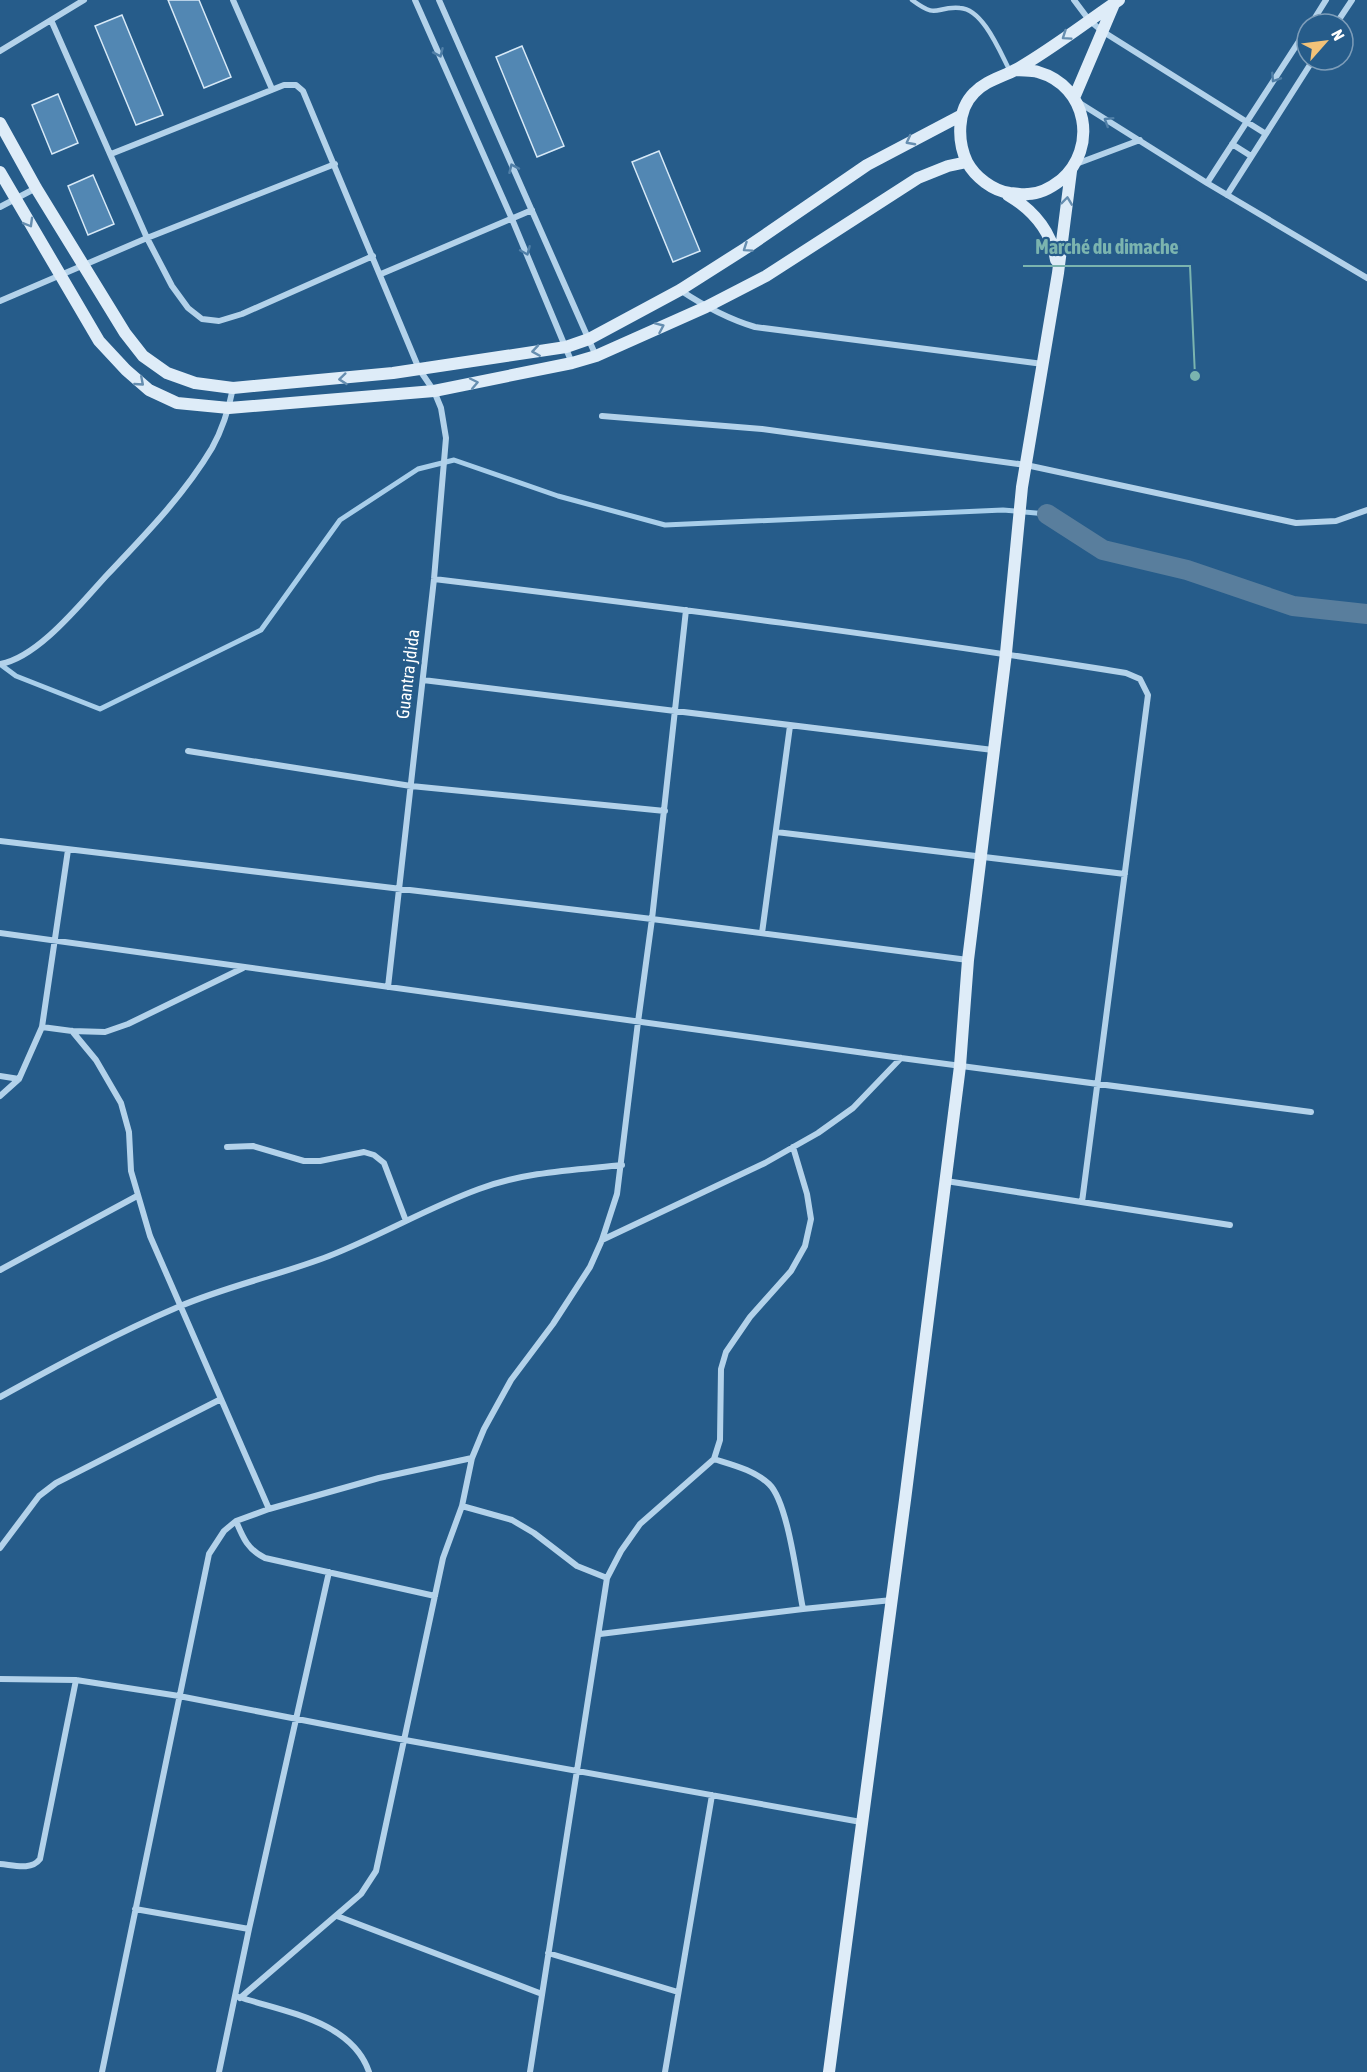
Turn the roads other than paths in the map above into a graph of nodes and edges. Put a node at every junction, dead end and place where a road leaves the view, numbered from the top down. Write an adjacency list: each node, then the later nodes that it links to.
1 (84, 0): 8 (street)
2 (233, 0): 15 (street)
3 (415, 0): 36 (street, one-way to 36)
4 (439, 0): 35 (street, one-way to 4)
5 (912, 0): 13 (lane)
6 (1074, 0): 9 (street)
7 (1117, 2): 9 (main road); 10 (main road)
8 (51, 20): 12 (street); 23 (street)
9 (1089, 20): 10 (street); 13 (main road, one-way to 13)
10 (1102, 31): 16 (main road); 18 (street)
11 (1295, 47): 18 (street, one-way to 18)
12 (0, 51)
13 (1013, 71): 16 (main road); 17 (main road)
14 (1305, 72): 20 (street)
15 (272, 89): 23 (street); 26 (street, Guantra jdida)
16 (1075, 100): 21 (street, one-way to 16); 27 (main road)
17 (962, 115): 25 (main road); 44 (main road, one-way to 44)
18 (1246, 122): 20 (street); 22 (street)
19 (0, 123): 30 (main road)
20 (1266, 134): 24 (street)
21 (1140, 141): 27 (street); 29 (street)
22 (1232, 144): 24 (street); 29 (street)
23 (111, 154): 37 (street)
24 (1251, 156): 32 (street)
25 (967, 162): 31 (main road); 46 (main road)
26 (335, 164): 37 (street); 38 (street, Guantra jdida)
27 (1074, 167): 31 (main road); 40 (main road, one-way to 27)
28 (0, 172): 33 (main road)
29 (1207, 183): 32 (street)
30 (36, 188): 33 (street); 39 (main road)
31 (1004, 192): 40 (main road)
32 (1227, 195): 43 (street)
33 (15, 199): 34 (street); 42 (main road, one-way to 42)
34 (0, 207)
35 (532, 210): 36 (street); 47 (street)
36 (512, 219): 41 (street); 48 (street, one-way to 48)
37 (147, 238): 38 (street); 39 (street)
38 (374, 256): 41 (street, Guantra jdida)
39 (82, 265): 42 (street); 53 (main road)
40 (1058, 273): 51 (main road)
41 (381, 274): 52 (street, Guantra jdida)
42 (59, 275): 45 (street); 55 (main road, one-way to 55)
43 (1367, 278)
44 (680, 290): 46 (street); 47 (main road)
45 (0, 302)
46 (706, 307): 49 (main road, one-way to 46); 51 (street)
47 (589, 339): 48 (main road); 49 (street)
48 (566, 347): 50 (street); 52 (main road, one-way to 52)
49 (596, 356): 50 (main road)
50 (572, 363): 54 (main road, one-way to 50)
51 (1043, 364): 57 (main road)
52 (419, 369): 53 (main road, one-way to 53); 54 (street, Guantra jdida)
53 (233, 388): 55 (street)
54 (434, 391): 55 (main road); 59 (street, Guantra jdida)
55 (229, 408): 62 (street)
56 (602, 416): 57 (street)
57 (1026, 465): 58 (street); 61 (main road)
58 (1367, 510)
59 (434, 579): 60 (street); 63 (street, Guantra jdida)
60 (686, 610): 61 (street); 64 (street)
61 (1006, 653): 66 (main road); 74 (street)
62 (0, 664)
63 (423, 680): 64 (street); 68 (street, Guantra jdida)
64 (674, 711): 65 (street); 69 (street)
65 (790, 726): 66 (street); 70 (street)
66 (993, 750): 73 (main road)
67 (188, 751): 68 (street)
68 (411, 786): 69 (street); 75 (street, Guantra jdida)
69 (665, 811): 76 (street)
70 (776, 832): 73 (street); 78 (street)
71 (0, 841): 72 (street)
72 (68, 850): 75 (street); 79 (street)
73 (981, 857): 74 (street); 80 (main road)
74 (1125, 874): 90 (street)
75 (399, 888): 76 (street); 82 (street, Guantra jdida)
76 (652, 919): 78 (street); 83 (street)
77 (0, 933): 79 (street)
78 (762, 933): 80 (street)
79 (54, 940): 81 (street); 84 (street)
80 (968, 960): 87 (main road)
81 (244, 968): 82 (street); 85 (street)
82 (388, 987): 83 (street)
83 (638, 1022): 86 (street); 95 (street)
84 (42, 1027): 85 (street); 89 (street)
85 (72, 1031): 97 (street)
86 (901, 1058): 87 (street); 94 (street)
87 (960, 1066): 90 (street); 96 (main road)
88 (0, 1076): 89 (street)
89 (19, 1079): 91 (street)
90 (1099, 1084): 92 (street); 98 (street)
91 (0, 1096)
92 (1311, 1112)
93 (227, 1147): 99 (street)
94 (793, 1147): 101 (street); 107 (street)
95 (622, 1165): 99 (street); 101 (street)
96 (945, 1181): 98 (street); 115 (main road)
97 (137, 1196): 102 (street); 103 (street)
98 (1082, 1202): 100 (street)
99 (406, 1221): 103 (street)
100 (1230, 1225)
101 (602, 1240): 106 (street)
102 (0, 1270)
103 (179, 1306): 104 (street); 105 (street)
104 (0, 1397)
105 (221, 1399): 109 (street); 111 (street)
106 (472, 1458): 108 (street); 109 (street)
107 (714, 1459): 113 (street); 116 (street)
108 (462, 1506): 113 (street); 114 (street)
109 (269, 1509): 110 (street)
110 (236, 1521): 112 (street); 120 (street)
111 (0, 1548)
112 (329, 1572): 114 (street); 121 (street)
113 (607, 1578): 117 (street)
114 (435, 1596): 122 (street)
115 (892, 1600): 116 (street); 125 (main road)
116 (803, 1609): 117 (street)
117 (600, 1634): 123 (street)
118 (1, 1678): 119 (street)
119 (76, 1680): 120 (street); 126 (street)
120 (180, 1696): 121 (street); 127 (street)
121 (296, 1719): 122 (street); 129 (street)
122 (405, 1740): 123 (street); 128 (street)
123 (577, 1770): 124 (street); 130 (street)
124 (712, 1795): 125 (street); 131 (street)
125 (861, 1822): 139 (main road)
126 (0, 1864)
127 (135, 1909): 129 (street); 134 (street)
128 (337, 1916): 132 (street); 133 (street)
129 (249, 1929): 133 (street)
130 (548, 1953): 131 (street); 132 (street)
131 (678, 1992): 138 (street)
132 (542, 1994): 137 (street)
133 (238, 1997): 135 (street); 136 (street)
134 (102, 2072)
135 (219, 2072)
136 (369, 2072)
137 (530, 2072)
138 (665, 2072)
139 (828, 2072)

